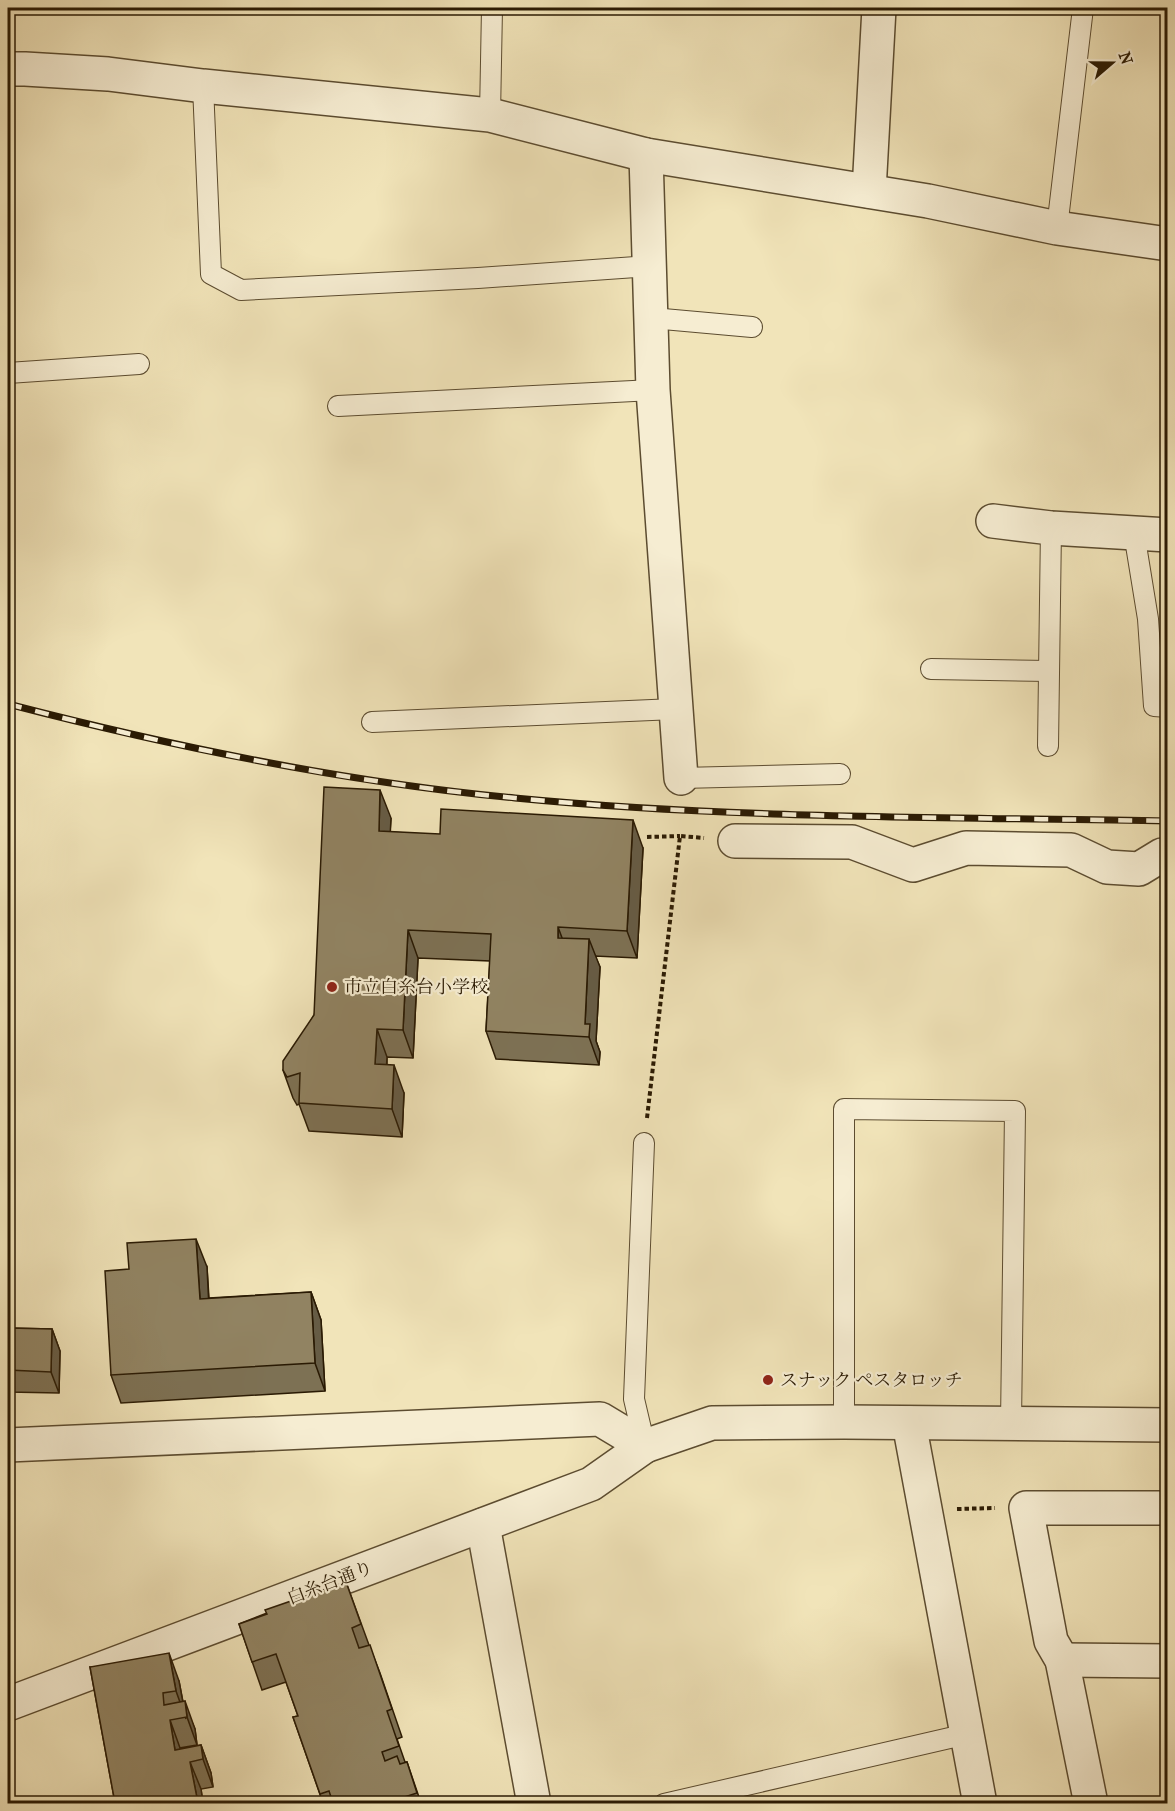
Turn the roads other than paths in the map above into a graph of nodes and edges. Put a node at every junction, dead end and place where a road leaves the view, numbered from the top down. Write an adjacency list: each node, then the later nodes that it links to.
1 (492, 8): 6 (lane)
2 (879, 8): 8 (street)
3 (1083, 8): 9 (lane)
4 (8, 69): 5 (street)
5 (203, 86): 6 (street); 11 (lane)
6 (490, 115): 7 (street)
7 (646, 155): 8 (street); 11 (street)
8 (869, 191): 9 (street)
9 (1057, 228): 10 (street)
10 (1167, 244)
11 (650, 266): 12 (street)
12 (652, 318): 13 (lane); 16 (street)
13 (752, 327)
14 (139, 364): 15 (lane)
15 (8, 373)
16 (653, 390): 17 (lane); 25 (street)
17 (339, 406)
18 (993, 521): 19 (street)
19 (1051, 528): 20 (street); 23 (lane)
20 (1134, 533): 21 (street); 24 (lane)
21 (1167, 535)
22 (931, 669): 23 (lane)
23 (1049, 671): 27 (lane)
24 (1167, 707)
25 (675, 709): 26 (lane); 29 (street)
26 (372, 722)
27 (1048, 746)
28 (840, 774): 29 (lane)
29 (681, 778)
30 (735, 841): 31 (street)
31 (1167, 855)
32 (644, 1143): 38 (lane)
33 (844, 1422): 34 (street, 白糸台通り); 35 (lane); 38 (street, 白糸台通り)
34 (909, 1423): 35 (street, 白糸台通り); 44 (street)
35 (1011, 1424): 36 (street, 白糸台通り)
36 (1167, 1425)
37 (8, 1445): 38 (street)
38 (645, 1446): 40 (street, 白糸台通り)
39 (1167, 1508): 41 (street)
40 (483, 1525): 43 (street, 白糸台通り); 45 (street)
41 (1062, 1660): 42 (street); 48 (street)
42 (1167, 1661)
43 (8, 1704)
44 (968, 1734): 46 (lane); 47 (street)
45 (534, 1803)
46 (664, 1803)
47 (980, 1803)
48 (1091, 1803)

